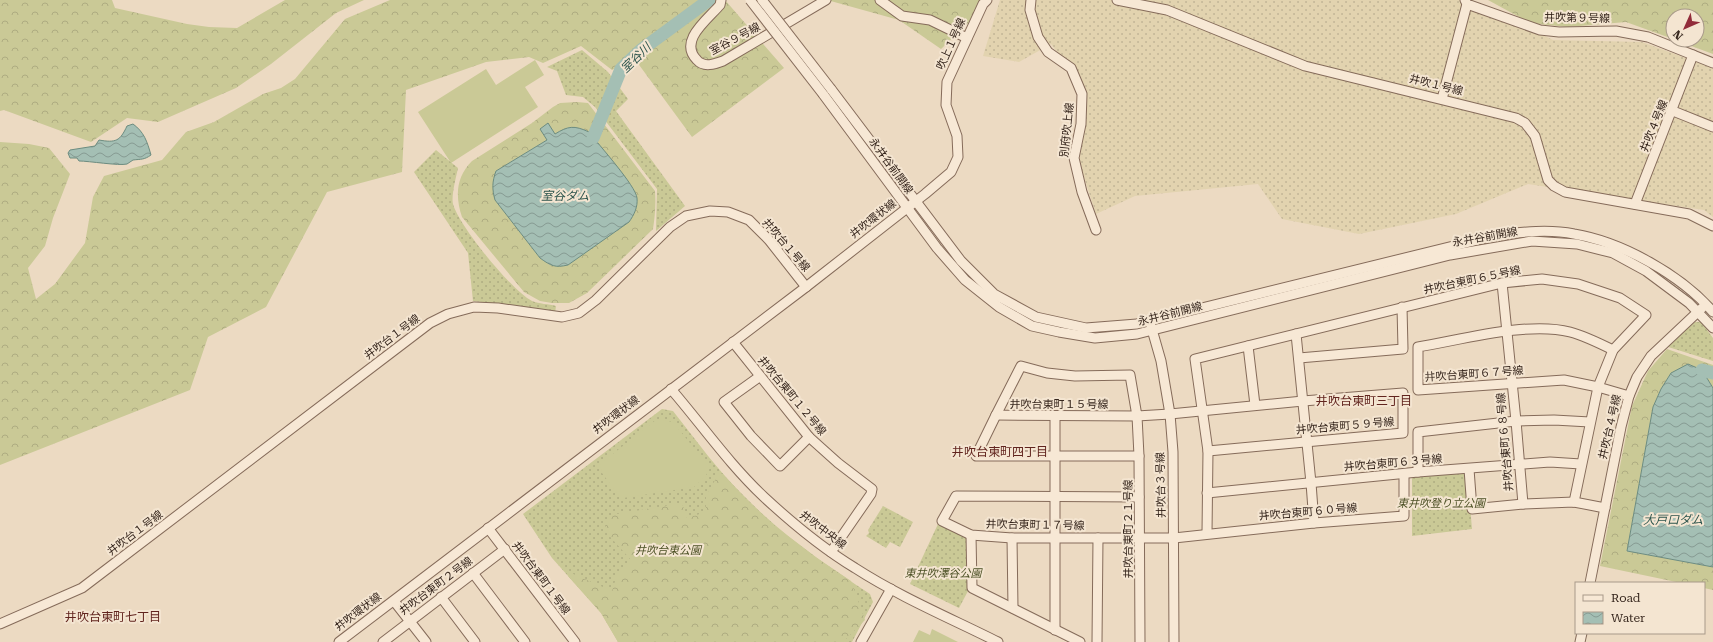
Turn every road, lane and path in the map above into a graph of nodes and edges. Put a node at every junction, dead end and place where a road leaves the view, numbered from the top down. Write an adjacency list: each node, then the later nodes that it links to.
1 (721, 0): 4 (street, 室谷９号線)
2 (750, 0): 13 (street, 永井谷前開線, bridge)
3 (762, 0): 13 (street, 永井谷前開線, bridge)
4 (826, 0)
5 (880, 0): 10 (street)
6 (987, 0): 10 (street, 吹上１号線)
7 (1031, 0): 21 (street, 別府吹上線)
8 (1117, 0): 14 (street, 井吹１号線)
9 (1466, 2): 11 (street, 井吹第９号線); 14 (street)
10 (967, 38): 17 (street, 吹上１号線)
11 (1693, 56): 12 (street, 井吹第９号線); 15 (street, 井吹４号線)
12 (1713, 63)
13 (827, 91): 17 (street, 永井谷前開線); 19 (street, 永井谷前開線)
14 (1442, 99): 18 (street, 井吹１号線)
15 (1672, 111): 16 (street); 18 (street, 井吹４号線)
16 (1713, 127)
17 (916, 201): 19 (street, 吹上１号線); 28 (street, 永井谷前開線)
18 (1635, 204): 20 (street, 井吹１号線)
19 (907, 208): 23 (street, 井吹環状線); 30 (street, 永井谷前開線)
20 (1713, 226)
21 (1096, 230)
22 (1502, 283): 25 (street, 井吹台東町６５号線); 31 (street, 井吹台東町６８号線); 35 (street, 井吹台東町６５号線)
23 (806, 287): 33 (street, 井吹環状線); 86 (street, 井吹台１号線)
24 (1706, 304): 26 (street, 井吹台４号線); 27 (street, 永井谷前開線); 28 (street, 永井谷前開線)
25 (1402, 307): 32 (street, 井吹台東町６５号線); 36 (street)
26 (1698, 312): 29 (street, 永井谷前開線); 30 (street, 永井谷前開線); 41 (street, 井吹台４号線)
27 (1713, 312)
28 (1150, 320): 30 (street, 井吹台３号線)
29 (1713, 328)
30 (1153, 331): 45 (street, 井吹台３号線)
31 (1508, 331): 35 (street, 井吹台東町６７号線); 38 (street, 井吹台東町６８号線); 38 (street, 井吹台東町６７号線)
32 (1296, 334): 34 (street, 井吹台東町６５号線); 36 (street)
33 (732, 342): 37 (street, 井吹台東町１２号線); 40 (street, 井吹環状線)
34 (1248, 346): 43 (street); 44 (street, 井吹台東町６５号線)
35 (1612, 350): 39 (street, 井吹台東町６５号線)
36 (1299, 358): 42 (street)
37 (759, 377): 51 (street, 井吹台東町１２号線); 51 (street)
38 (1512, 382): 39 (street, 井吹台東町６７号線); 49 (street, 井吹台東町６８号線)
39 (1598, 387): 41 (street, 井吹台東町６７号線); 50 (street, 井吹台東町６５号線)
40 (671, 389): 69 (street, 井吹環状線); 78 (street, 井吹中央線)
41 (1629, 396): 67 (street, 井吹台４号線)
42 (1303, 401): 43 (street, 井吹台東町５９号線); 52 (street); 52 (street, 井吹台東町５９号線)
43 (1255, 405): 44 (street, 井吹台東町５９号線)
44 (1203, 410): 45 (street, 井吹台東町５９号線); 53 (street)
45 (1170, 414): 48 (street, 井吹台東町１５号線); 76 (street, 井吹台３号線)
46 (996, 415): 47 (street, 井吹台東町１５号線); 48 (street, 井吹台東町１５号線); 54 (street)
47 (1055, 416): 48 (street, 井吹台東町１５号線); 54 (street)
48 (1137, 416): 55 (street, 井吹台東町２１号線)
49 (1516, 421): 50 (street); 56 (street, 井吹台東町６８号線); 59 (street)
50 (1590, 422): 57 (street, 井吹台東町６５号線)
51 (809, 437): 78 (street, 井吹台東町１２号線)
52 (1307, 442): 53 (street, 井吹台東町５９号線); 61 (street)
53 (1208, 451): 62 (street)
54 (1056, 456): 55 (street); 63 (street)
55 (1139, 456): 64 (street, 井吹台東町２１号線)
56 (1519, 464): 57 (street, 井吹台東町６３号線); 58 (street, 井吹台東町６３号線); 66 (street, 井吹台東町６８号線)
57 (1581, 464): 65 (street, 井吹台東町６５号線)
58 (1469, 468): 59 (street, 井吹台東町６３号線); 66 (street)
59 (1418, 472): 60 (street, 井吹台東町６３号線)
60 (1404, 474): 61 (street, 井吹台東町６３号線); 68 (street, 井吹台東町６０号線)
61 (1311, 483): 62 (street, 井吹台東町６３号線); 68 (street)
62 (1207, 493): 70 (street)
63 (1054, 497): 64 (street, 井吹台東町１７号線); 71 (street, 井吹台東町１７号線); 73 (street)
64 (1139, 497): 75 (street, 井吹台東町２１号線)
65 (1574, 502): 66 (street); 67 (street)
66 (1523, 504)
67 (1605, 508): 80 (street, 井吹台４号線)
68 (1314, 523): 70 (street, 井吹台東町６０号線)
69 (488, 528): 77 (street, 井吹台東町１号線); 83 (street, 井吹環状線)
70 (1207, 533): 76 (street, 井吹台東町６０号線)
71 (971, 535): 72 (street, 井吹台東町１７号線); 84 (street)
72 (1012, 538): 73 (street, 井吹台東町１７号線); 84 (street)
73 (1055, 538): 74 (street, 井吹台東町１７号線); 87 (street)
74 (1098, 538): 75 (street, 井吹台東町１７号線); 97 (street)
75 (1140, 538): 76 (street, 井吹台東町１７号線); 98 (street, 井吹台東町２１号線)
76 (1174, 538): 99 (street, 井吹台３号線)
77 (504, 549): 79 (street, 井吹台東町２号線); 93 (street, 井吹台東町１号線)
78 (831, 552): 81 (street, 井吹中央線)
79 (473, 574): 82 (street, 井吹台東町２号線); 92 (street)
80 (1590, 582)
81 (891, 589): 94 (street); 95 (street, 井吹中央線)
82 (441, 597): 85 (street, 井吹台東町２号線); 91 (street)
83 (394, 600): 85 (street); 88 (street, 井吹環状線)
84 (1013, 608): 87 (street)
85 (410, 621): 89 (street, 井吹台東町２号線); 90 (street)
86 (0, 624)
87 (1055, 630): 96 (street)
88 (340, 642)
89 (383, 642)
90 (426, 642)
91 (475, 642)
92 (525, 642)
93 (575, 642)
94 (861, 642)
95 (998, 642)
96 (1080, 642)
97 (1097, 642)
98 (1140, 642)
99 (1174, 642)

